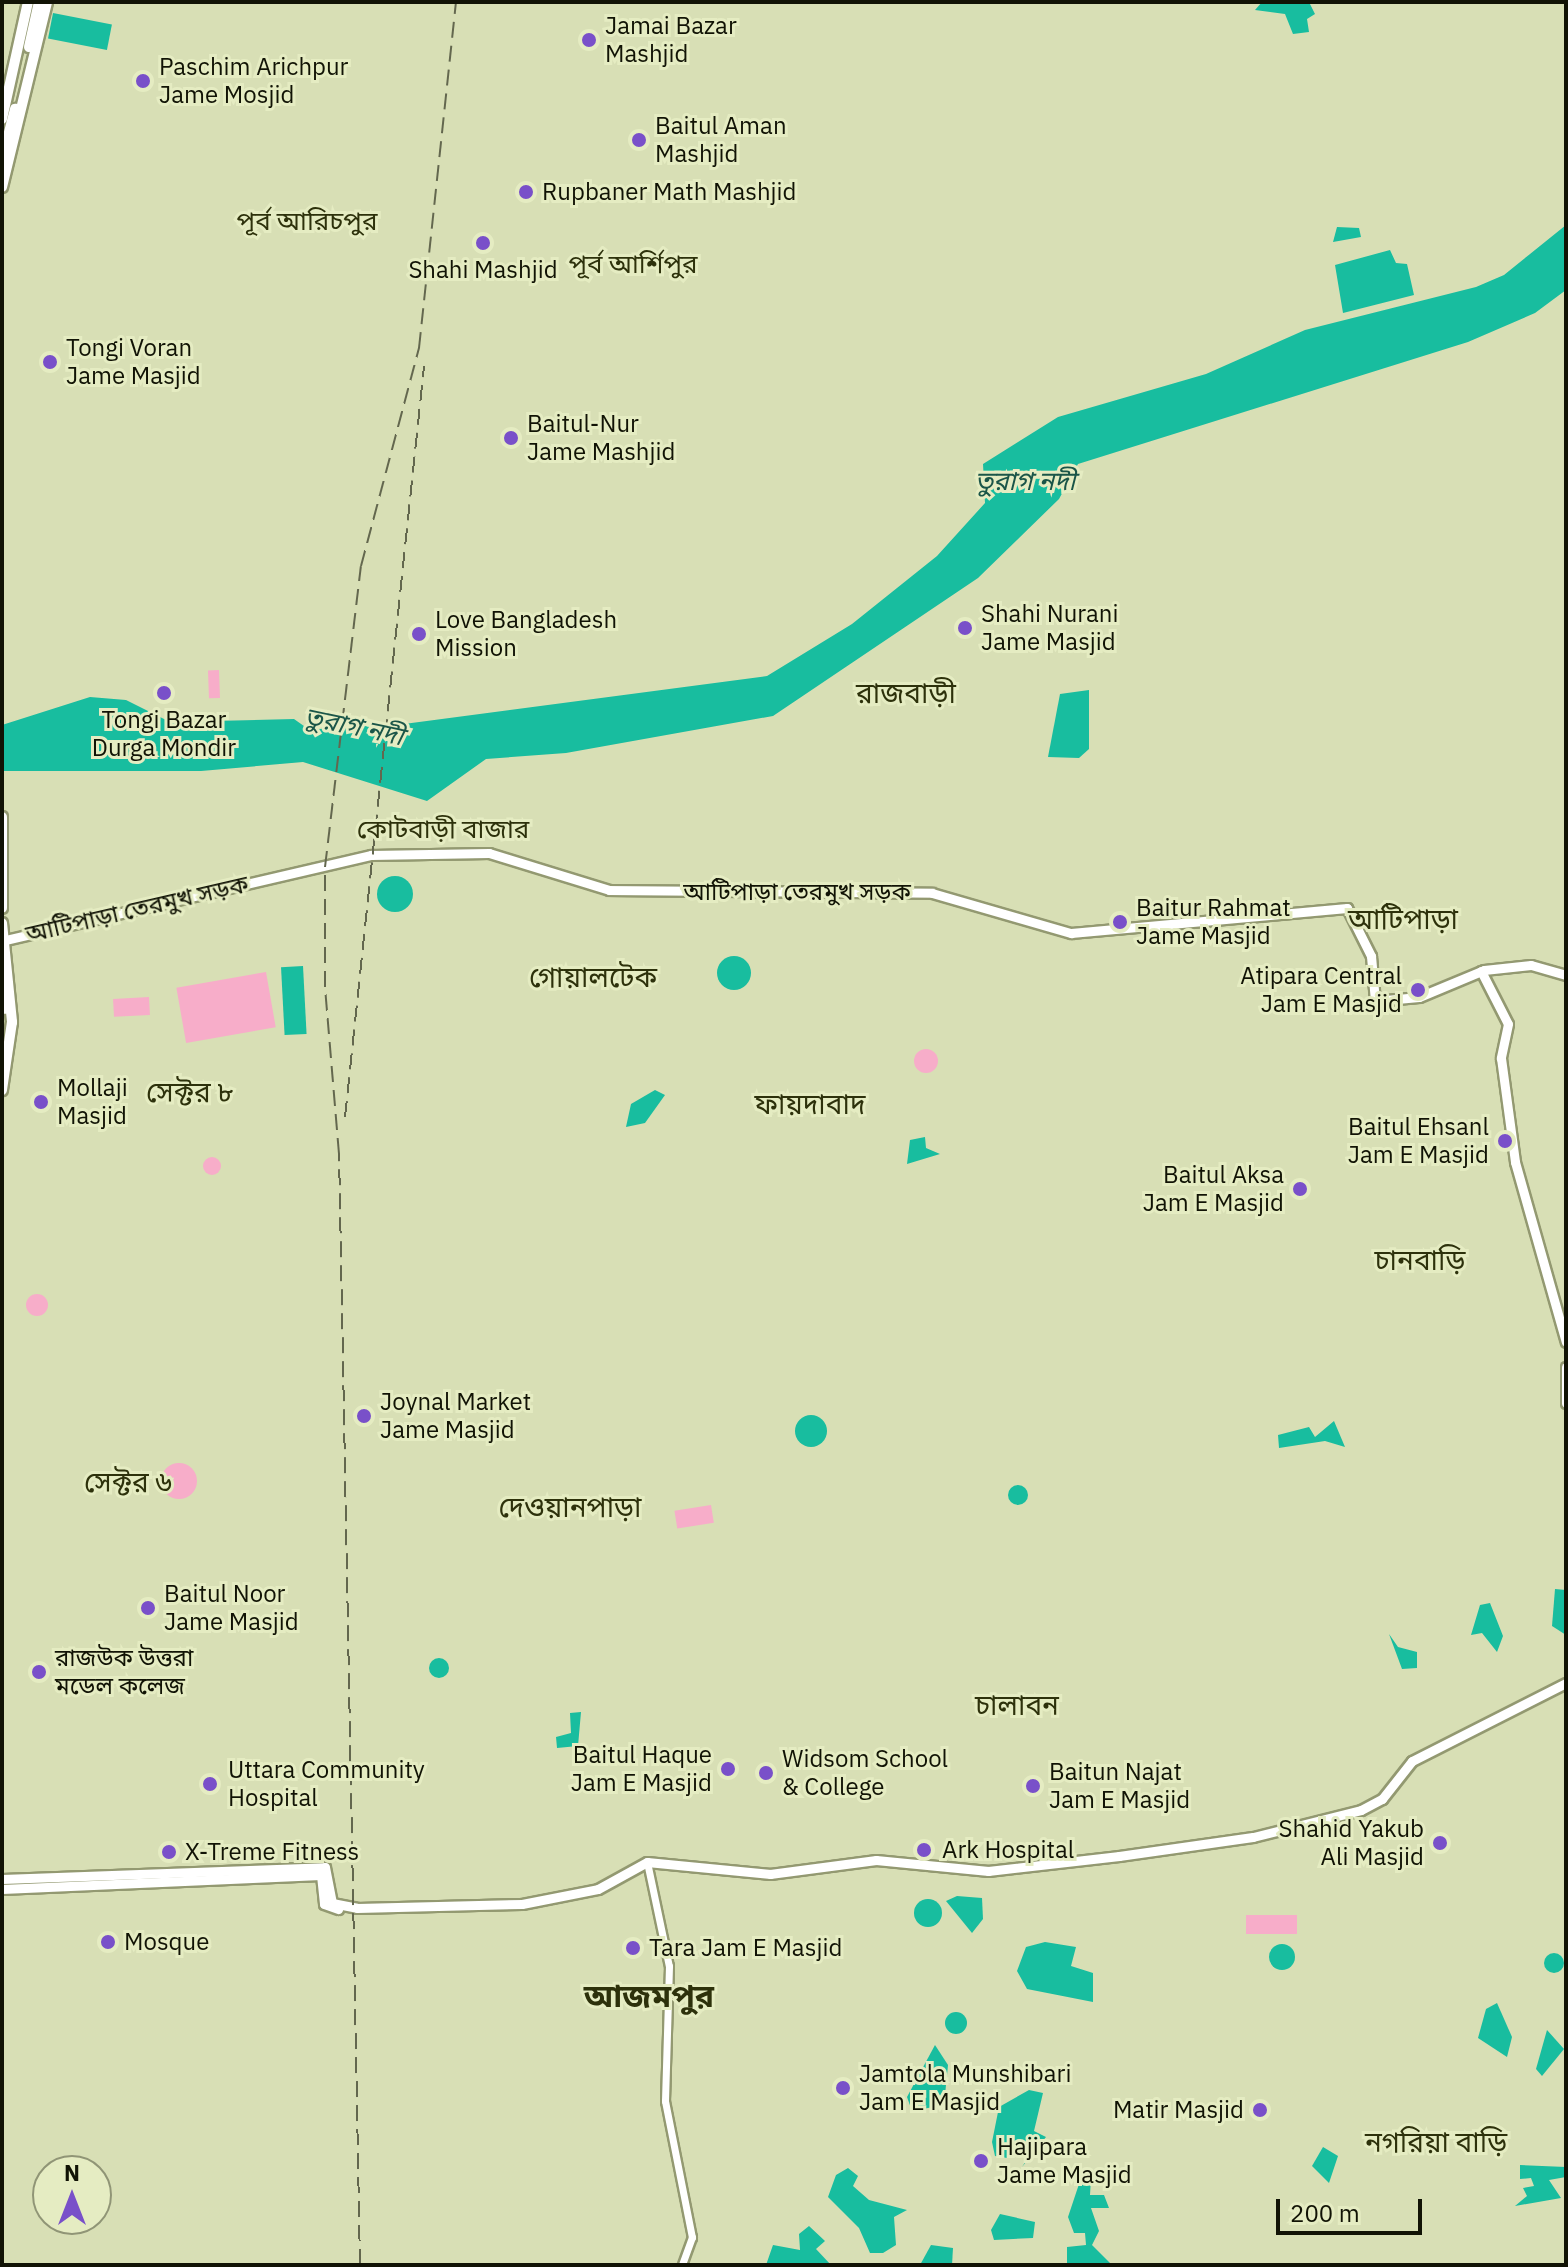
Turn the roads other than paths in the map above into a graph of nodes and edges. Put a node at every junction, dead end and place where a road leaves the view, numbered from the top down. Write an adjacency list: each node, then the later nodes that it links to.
1 (28, 2): 4 (highway)
2 (39, 2): 5 (highway)
3 (47, 2): 6 (highway)
4 (2, 119)
5 (2, 159)
6 (2, 187)
7 (2, 817): 8 (highway)
8 (2, 908)
9 (2, 923): 10 (highway)
10 (5, 940): 12 (main road, আটিপাড়া তেরমুখ সড়ক); 15 (highway)
11 (2, 971): 14 (highway)
12 (1481, 971): 13 (main road, আটিপাড়া তেরমুখ সড়ক); 16 (main road)
13 (1566, 975)
14 (2, 1056)
15 (2, 1090)
16 (1566, 1342)
17 (1566, 1367): 18 (main road)
18 (1566, 1403)
19 (1566, 1683): 20 (main road)
20 (647, 1862): 23 (main road); 24 (street)
21 (2, 1879): 23 (main road)
22 (2, 1889): 23 (main road)
23 (354, 1907)
24 (682, 2265)

